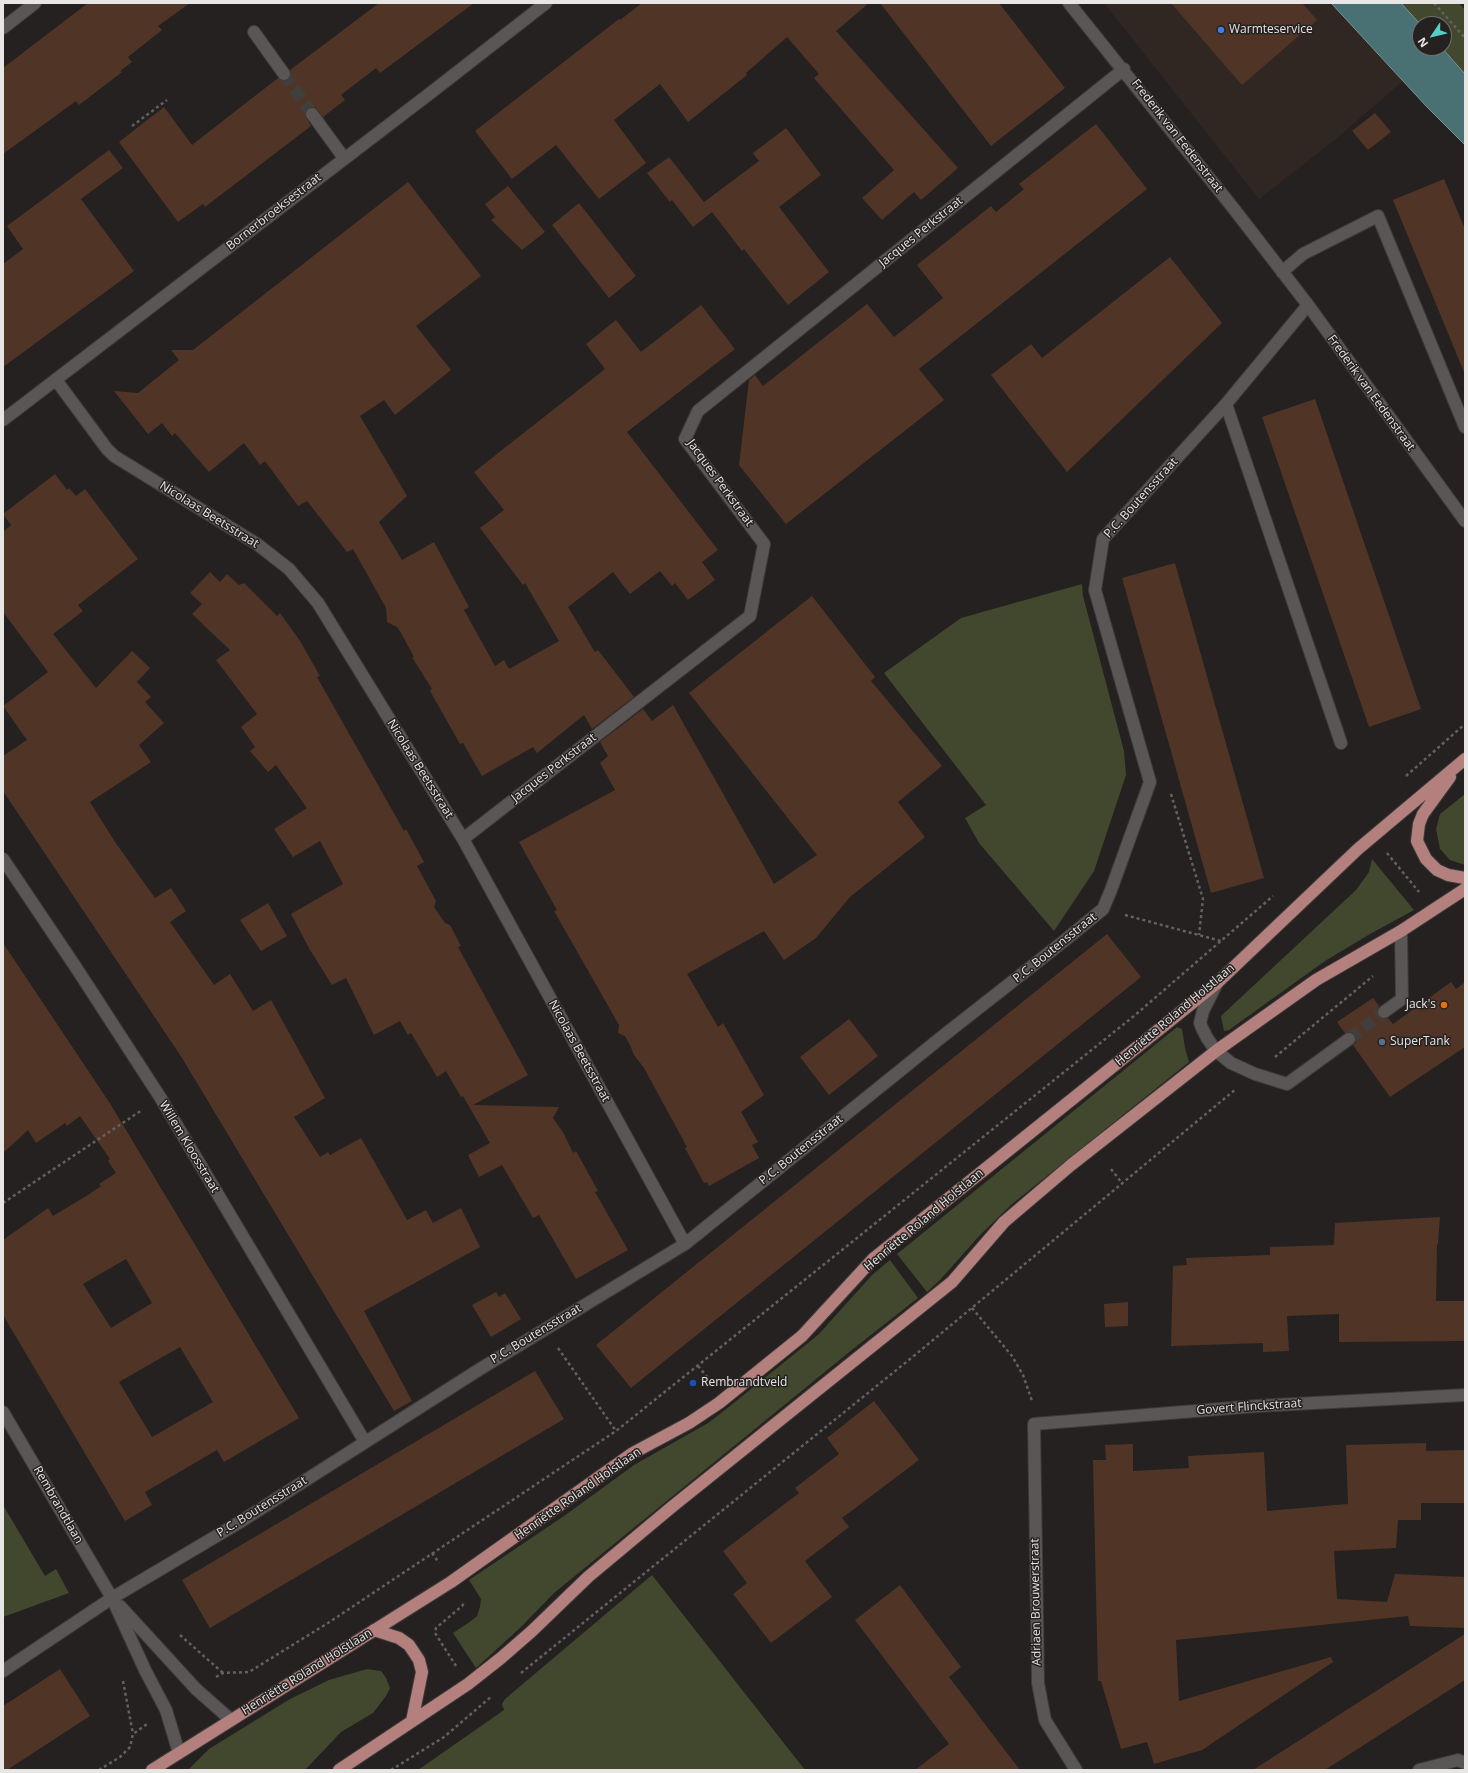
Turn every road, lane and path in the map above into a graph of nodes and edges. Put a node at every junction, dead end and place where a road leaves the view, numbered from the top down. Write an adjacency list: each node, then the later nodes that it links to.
1 (35, 3): 5 (street)
2 (546, 3): 13 (street, Bornerbroeksestraat)
3 (1069, 3): 8 (street, Frederik van Eedenstraat)
4 (1434, 3): 7 (path)
5 (3, 28)
6 (254, 32): 9 (street)
7 (1465, 38)
8 (1124, 69): 14 (street, Frederik van Eedenstraat); 26 (street, Jacques Perkstraat)
9 (284, 74)
10 (167, 100): 12 (path)
11 (312, 114): 13 (street)
12 (132, 126)
13 (344, 158): 16 (street, Bornerbroeksestraat)
14 (1282, 272): 15 (street, Frederik van Eedenstraat); 19 (street)
15 (1308, 306): 17 (street, P.C. Boutensstraat); 20 (street, Frederik van Eedenstraat)
16 (56, 380): 18 (street, Bornerbroeksestraat); 26 (street, Nicolaas Beetsstraat)
17 (1226, 404): 22 (street); 31 (street, P.C. Boutensstraat)
18 (3, 420)
19 (1465, 427)
20 (1463, 514)
21 (1465, 724): 24 (path)
22 (1342, 743)
23 (1462, 762): 25 (main road, Henriëtte Roland Holstlaan); 28 (main road)
24 (1406, 777)
25 (1373, 836): 32 (path); 36 (main road, Henriëtte Roland Holstlaan)
26 (463, 839): 45 (street, Nicolaas Beetsstraat)
27 (3, 858): 41 (street, Willem Kloosstraat)
28 (1465, 878)
29 (1465, 890): 32 (main road)
30 (1277, 892): 34 (path)
31 (1103, 909): 34 (path); 45 (street, P.C. Boutensstraat)
32 (1434, 911): 33 (main road)
33 (1401, 931): 35 (street); 39 (main road)
34 (1222, 941): 48 (path)
35 (1402, 958): 37 (street); 40 (path)
36 (1217, 983): 39 (street); 56 (main road, Henriëtte Roland Holstlaan)
37 (1384, 1012)
38 (1349, 1038): 40 (street)
39 (1216, 1051): 40 (street); 62 (main road)
40 (1254, 1074): 43 (path)
41 (160, 1097): 44 (path); 54 (street, Willem Kloosstraat)
42 (1111, 1169): 43 (path)
43 (1122, 1184): 46 (path)
44 (3, 1203)
45 (685, 1244): 47 (street, P.C. Boutensstraat)
46 (972, 1308): 52 (path); 61 (path)
47 (545, 1329): 53 (path); 54 (street, P.C. Boutensstraat)
48 (698, 1366): 49 (path); 53 (path)
49 (709, 1379)
50 (1465, 1395): 52 (street, Govert Flinckstraat)
51 (3, 1412): 57 (street, Rembrandtlaan)
52 (1034, 1424): 72 (street, Adriaen Brouwerstraat)
53 (616, 1432): 55 (path)
54 (365, 1442): 57 (street, P.C. Boutensstraat)
55 (432, 1553): 56 (path); 59 (path)
56 (451, 1582): 58 (main road, Henriëtte Roland Holstlaan); 62 (path)
57 (112, 1598): 60 (street, P.C. Boutensstraat); 65 (street, Rembrandtlaan); 67 (street, Rembrandtlaan)
58 (374, 1630): 65 (main road, Henriëtte Roland Holstlaan); 66 (main road)
59 (265, 1662)
60 (3, 1672)
61 (520, 1674)
62 (468, 1684): 64 (path); 66 (main road)
63 (498, 1692): 64 (path)
64 (481, 1706): 71 (path)
65 (231, 1720): 67 (main road, Henriëtte Roland Holstlaan)
66 (412, 1721): 70 (main road)
67 (180, 1753): 69 (main road, Henriëtte Roland Holstlaan)
68 (1465, 1763): 73 (street)
69 (152, 1770)
70 (339, 1770)
71 (391, 1770)
72 (1076, 1770)
73 (1419, 1770)

